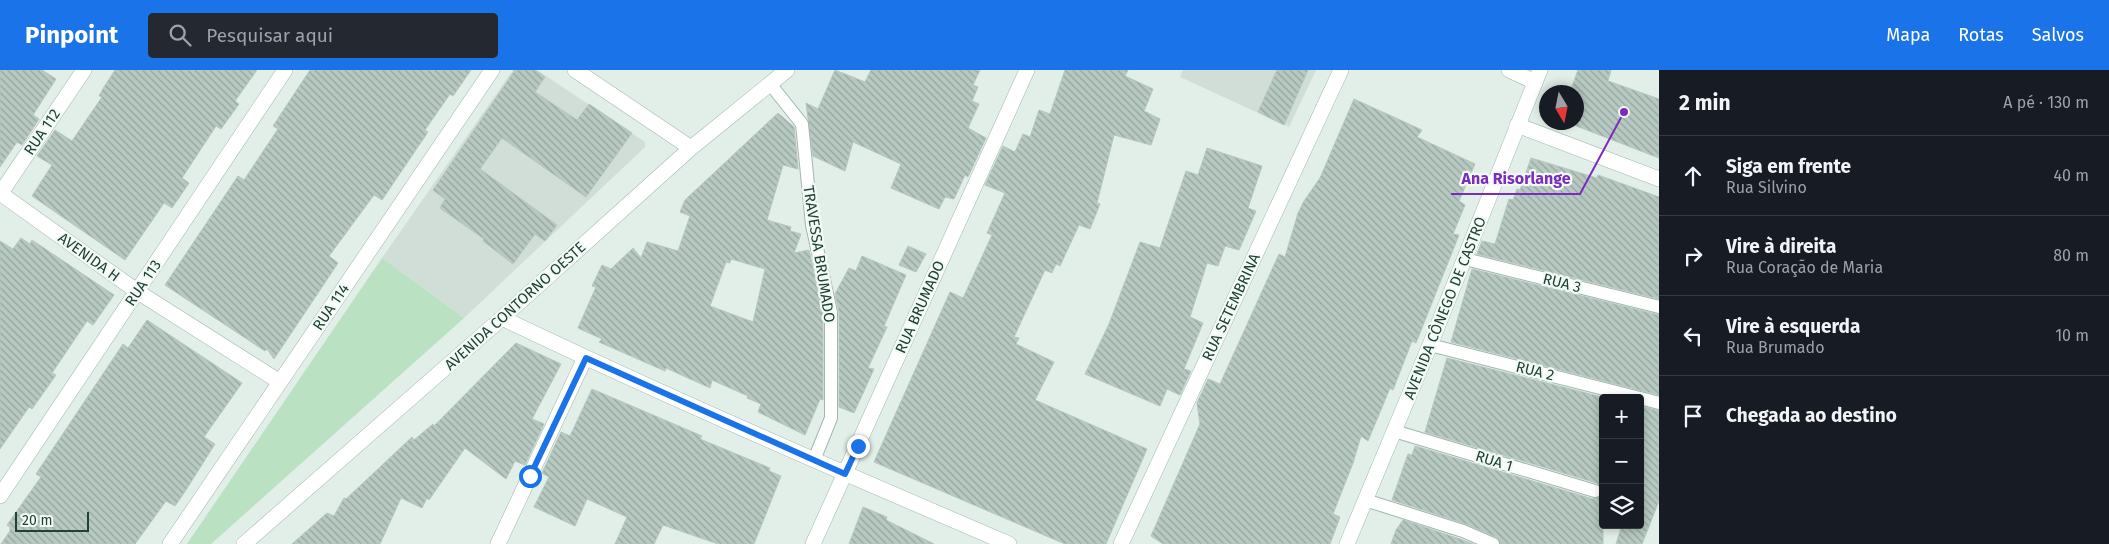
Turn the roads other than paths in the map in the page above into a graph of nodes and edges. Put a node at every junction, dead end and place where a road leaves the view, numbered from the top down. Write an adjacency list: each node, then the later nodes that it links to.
1 (84, 70): 14 (street, RUA 112)
2 (285, 70): 16 (street, RUA 113)
3 (492, 70): 21 (street, RUA 114)
4 (575, 70): 12 (street)
5 (787, 70): 10 (street, AVENIDA CONTORNO OESTE)
6 (1027, 70): 27 (street, RUA BRUMADO)
7 (1341, 70): 36 (street, RUA SETEMBRINA)
8 (1509, 70): 9 (street)
9 (1537, 76): 11 (street, AVENIDA CÔNEGO DE CASTRO)
10 (771, 85): 12 (street, AVENIDA CONTORNO OESTE); 26 (lane, TRAVESSA BRUMADO)
11 (1517, 125): 13 (street); 15 (street, AVENIDA CÔNEGO DE CASTRO)
12 (691, 148): 18 (street, AVENIDA CONTORNO OESTE)
13 (1659, 179)
14 (0, 194): 16 (street, AVENIDA H)
15 (1465, 259): 17 (lane, RUA 3); 19 (street, AVENIDA CÔNEGO DE CASTRO)
16 (138, 292): 21 (street, AVENIDA H); 29 (street, RUA 113)
17 (1659, 307)
18 (502, 318): 20 (street); 32 (street, AVENIDA CONTORNO OESTE)
19 (1430, 345): 22 (lane, RUA 2); 25 (street, AVENIDA CÔNEGO DE CASTRO)
20 (586, 358): 26 (street); 33 (street)
21 (280, 382): 31 (street, RUA 114)
22 (1624, 394)
23 (1644, 399): 24 (lane, RUA 2)
24 (1659, 403)
25 (1394, 431): 28 (lane, RUA 1); 30 (street, AVENIDA CÔNEGO DE CASTRO)
26 (814, 460): 27 (street)
27 (845, 474): 34 (street, RUA BRUMADO); 35 (street)
28 (1595, 491)
29 (0, 496)
30 (1365, 500): 37 (street, AVENIDA CÔNEGO DE CASTRO); 38 (lane)
31 (170, 544)
32 (244, 544)
33 (498, 544)
34 (813, 544)
35 (1009, 544)
36 (1121, 544)
37 (1346, 544)
38 (1493, 544)

